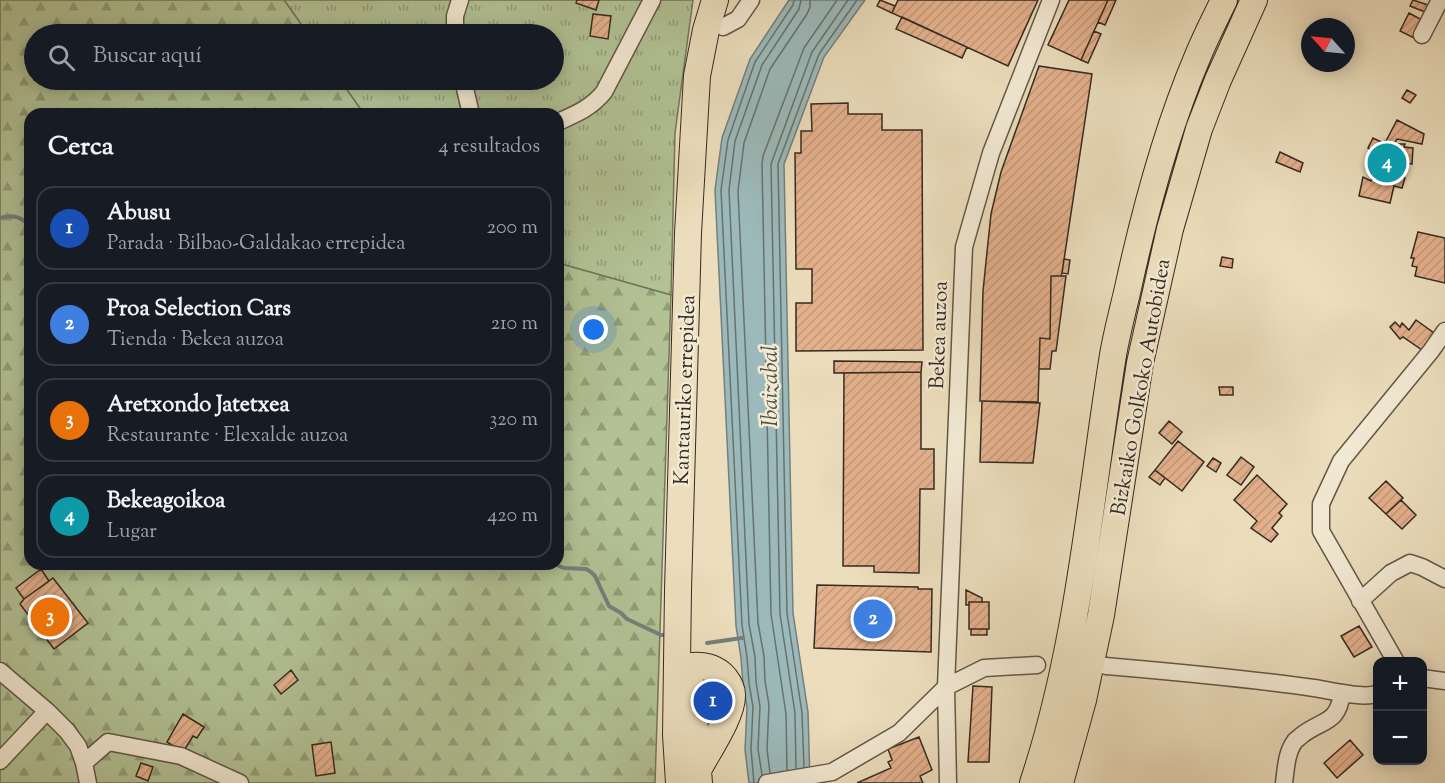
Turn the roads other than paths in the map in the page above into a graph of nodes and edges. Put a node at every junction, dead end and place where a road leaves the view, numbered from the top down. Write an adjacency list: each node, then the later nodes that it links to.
1 (460, 0): 11 (street)
2 (715, 0): 24 (highway, Kantauriko errepidea)
3 (730, 0): 12 (highway)
4 (751, 0): 12 (street)
5 (1051, 0): 28 (street, Bekea auzoa)
6 (1216, 0): 14 (highway)
7 (1224, 0): 14 (highway, Bizkaiko Golkoko Autobidea)
8 (1254, 0): 41 (highway, Bizkaiko Golkoko Autobidea)
9 (1440, 0): 13 (street)
10 (646, 5): 17 (street)
11 (455, 24)
12 (723, 27): 24 (highway)
13 (1422, 35)
14 (1197, 57): 40 (highway, Bizkaiko Golkoko Autobidea)
15 (465, 90): 16 (street)
16 (470, 108)
17 (564, 119)
18 (1445, 331): 20 (street)
19 (1445, 579): 20 (street)
20 (1360, 601): 21 (street)
21 (1393, 657)
22 (1036, 665): 28 (street)
23 (1106, 666): 29 (street)
24 (685, 667): 35 (highway, Kantauriko errepidea); 35 (highway)
25 (0, 671): 31 (street)
26 (1427, 679): 27 (street)
27 (1445, 681)
28 (946, 687): 38 (street); 39 (street, Bekea auzoa)
29 (1342, 693): 30 (street); 42 (street)
30 (1373, 696)
31 (47, 711): 32 (street); 33 (street)
32 (0, 761)
33 (84, 763): 34 (street); 36 (street)
34 (213, 778): 37 (street)
35 (687, 780)
36 (88, 783)
37 (240, 783)
38 (767, 783)
39 (948, 783)
40 (1033, 783)
41 (1060, 783)
42 (1284, 783)

